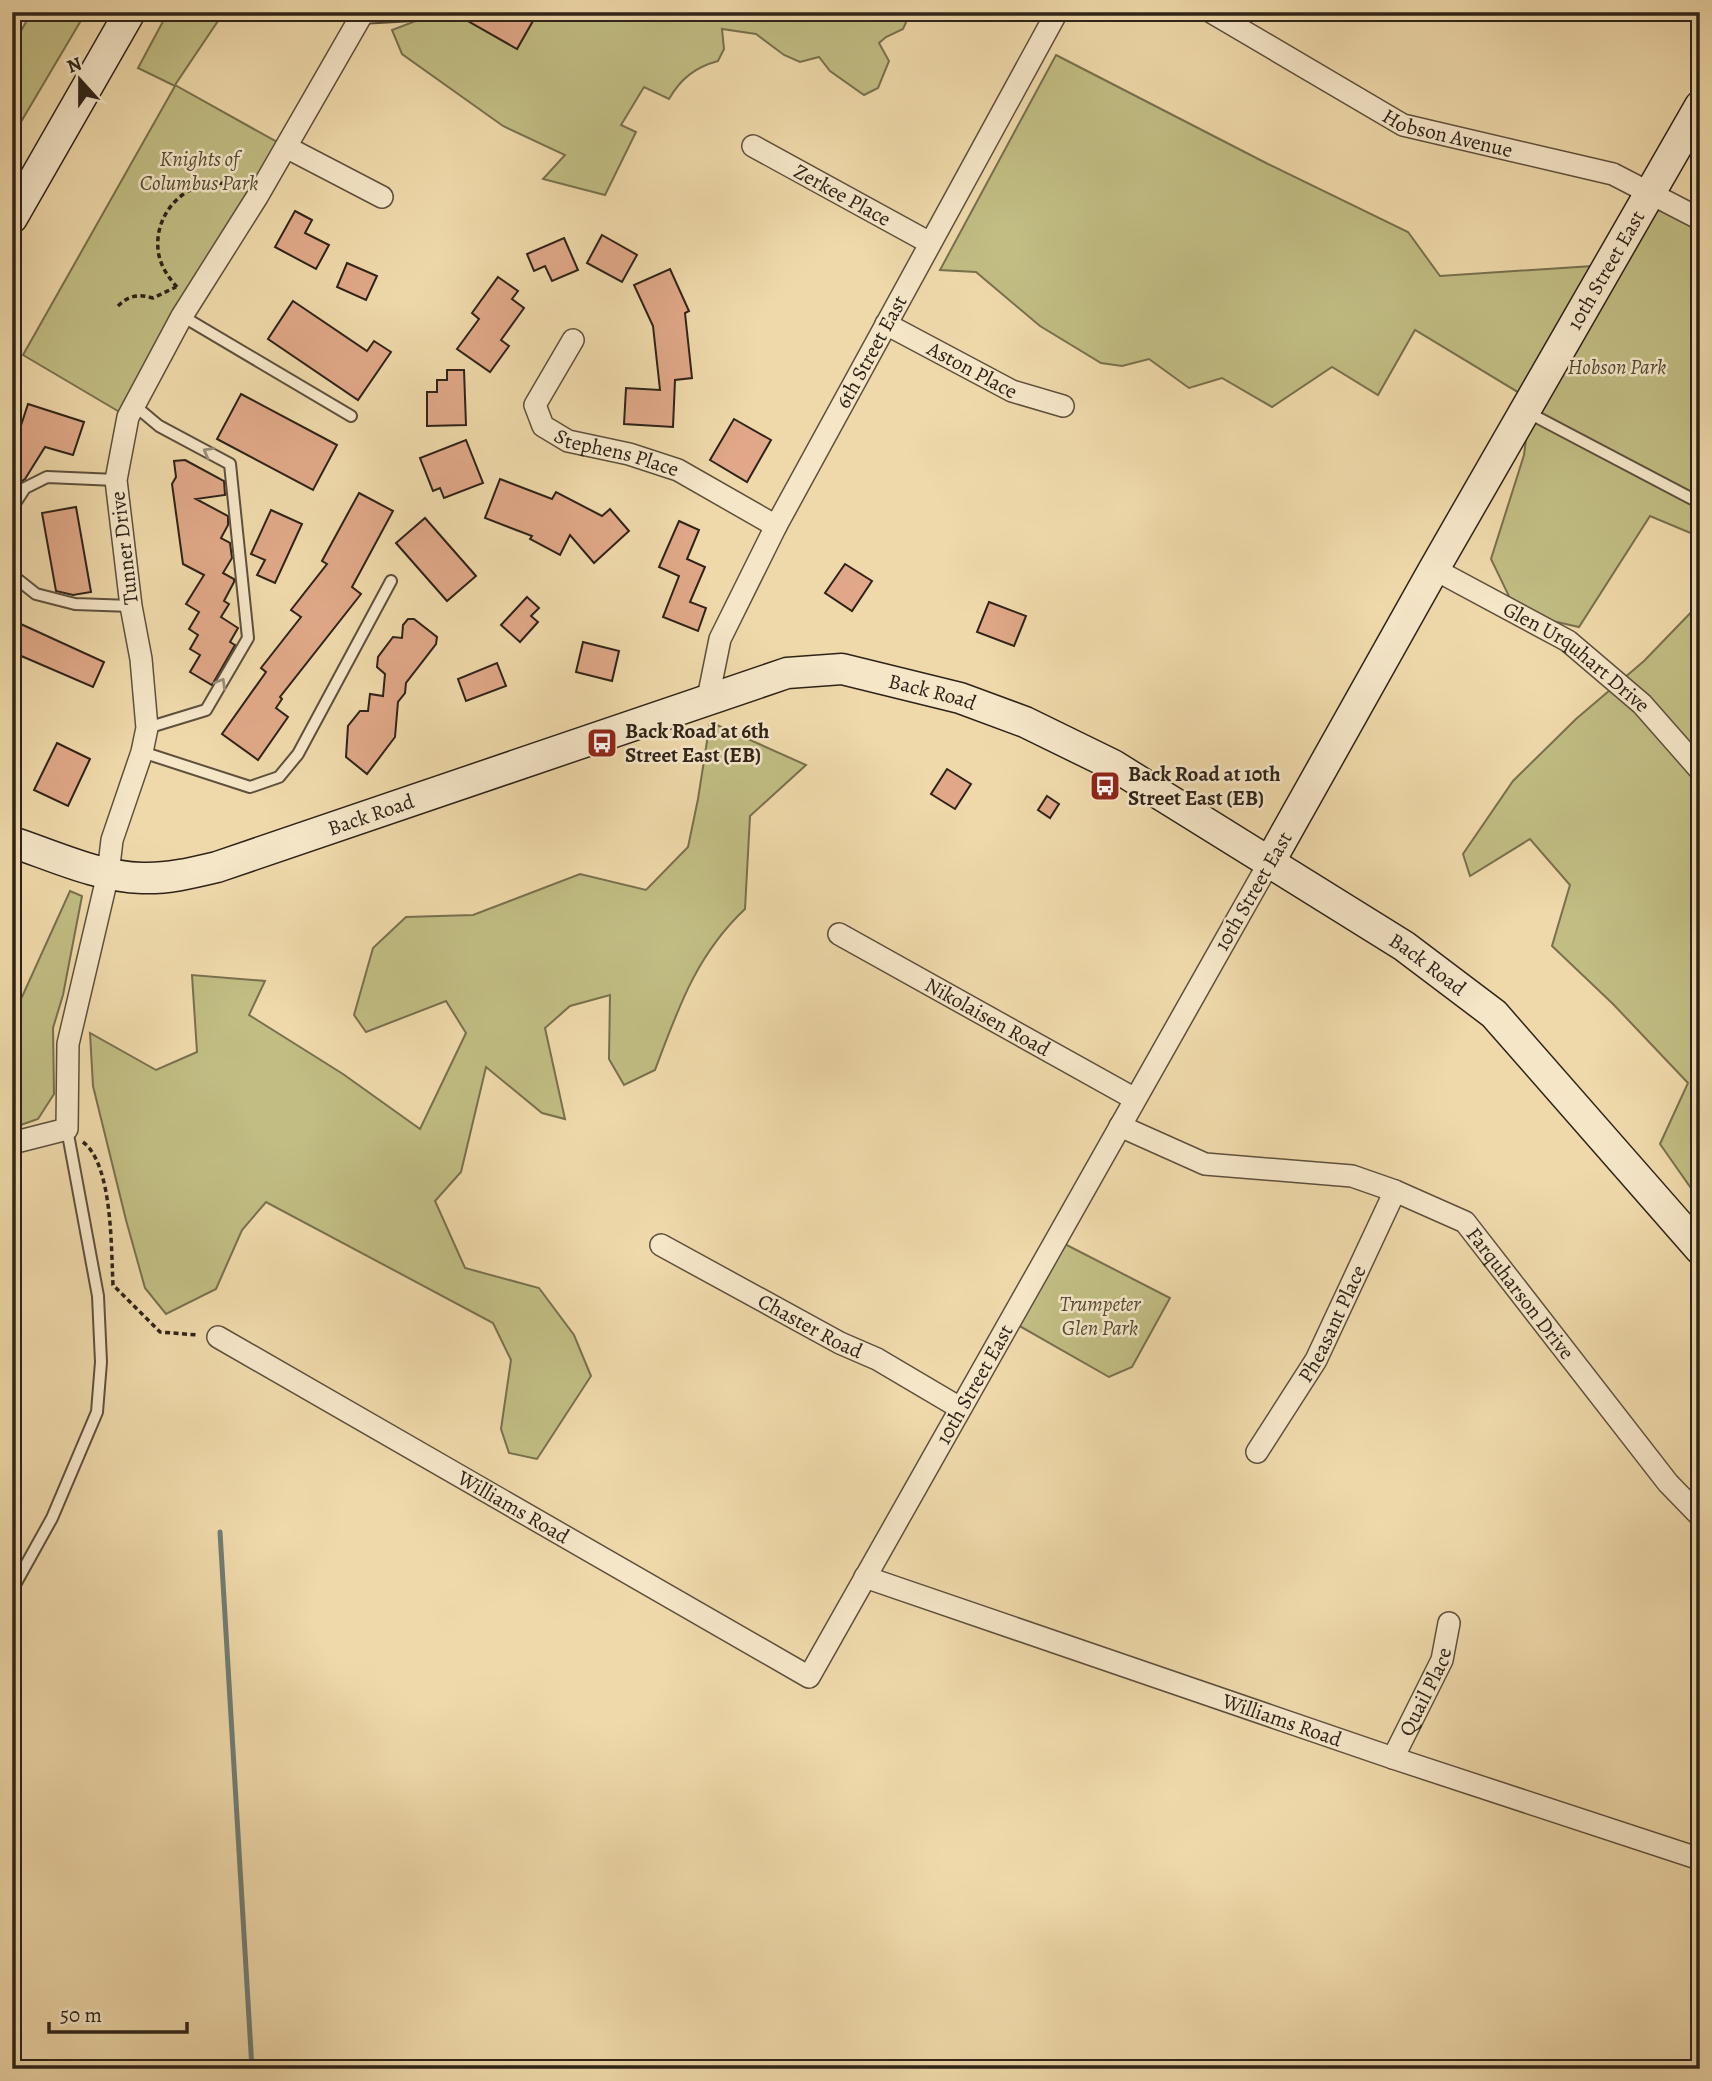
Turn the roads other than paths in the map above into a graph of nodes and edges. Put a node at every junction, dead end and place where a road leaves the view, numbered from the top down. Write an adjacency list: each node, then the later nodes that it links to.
1 (130, 12): 11 (street)
2 (418, 12): 5 (lane)
3 (1057, 12): 13 (street, 6th Street East)
4 (1211, 12): 9 (street, Hobson Avenue)
5 (354, 15): 8 (street, Tunner Drive)
6 (1700, 106): 9 (street, 10th Street East)
7 (753, 146): 13 (street, Zerkee Place)
8 (286, 147): 10 (street); 14 (street, Tunner Drive)
9 (1650, 192): 12 (street, Hobson Avenue); 19 (street, 10th Street East)
10 (382, 197)
11 (12, 218)
12 (1700, 219)
13 (930, 243): 15 (street, 6th Street East)
14 (182, 316): 17 (street, Tunner Drive); 20 (lane)
15 (886, 324): 18 (street, Aston Place); 24 (street, 6th Street East)
16 (573, 340): 24 (street, Stephens Place)
17 (134, 405): 21 (street, Tunner Drive); 30 (lane, one-way to 17)
18 (1063, 406)
19 (1525, 411): 22 (lane); 25 (street, 10th Street East)
20 (351, 416)
21 (116, 480): 23 (lane); 28 (street, Tunner Drive)
22 (1700, 503)
23 (12, 508)
24 (776, 526): 29 (street, 6th Street East)
25 (1434, 569): 32 (street, Glen Urquhart Drive); 34 (street, 10th Street East)
26 (12, 575): 28 (lane)
27 (391, 581): 31 (lane)
28 (131, 606): 30 (street, Tunner Drive)
29 (708, 698): 34 (street, Back Road); 35 (street, Back Road)
30 (147, 728): 31 (street, Tunner Drive)
31 (142, 752): 35 (street, Tunner Drive)
32 (1700, 770)
33 (12, 842): 35 (street, Back Road)
34 (1269, 863): 37 (street, 10th Street East); 43 (street, Back Road)
35 (108, 874): 39 (street, Tunner Drive)
36 (839, 934): 37 (street, Nikolaisen Road)
37 (1135, 1098): 38 (street, 10th Street East)
38 (1119, 1126): 41 (street, Farquharson Drive); 45 (street, 10th Street East)
39 (67, 1129): 40 (street); 49 (lane)
40 (12, 1143)
41 (1395, 1191): 46 (street, Pheasant Place); 47 (street, Farquharson Drive)
42 (661, 1245): 45 (street, Chaster Road)
43 (1700, 1249)
44 (218, 1337): 51 (street, Williams Road)
45 (960, 1408): 48 (street, 10th Street East)
46 (1257, 1452)
47 (1700, 1516)
48 (865, 1577): 51 (street, 10th Street East); 52 (street, Williams Road)
49 (12, 1590)
50 (1449, 1623): 52 (street, Quail Place)
51 (809, 1677)
52 (1393, 1758): 53 (street, Williams Road)
53 (1700, 1859)

